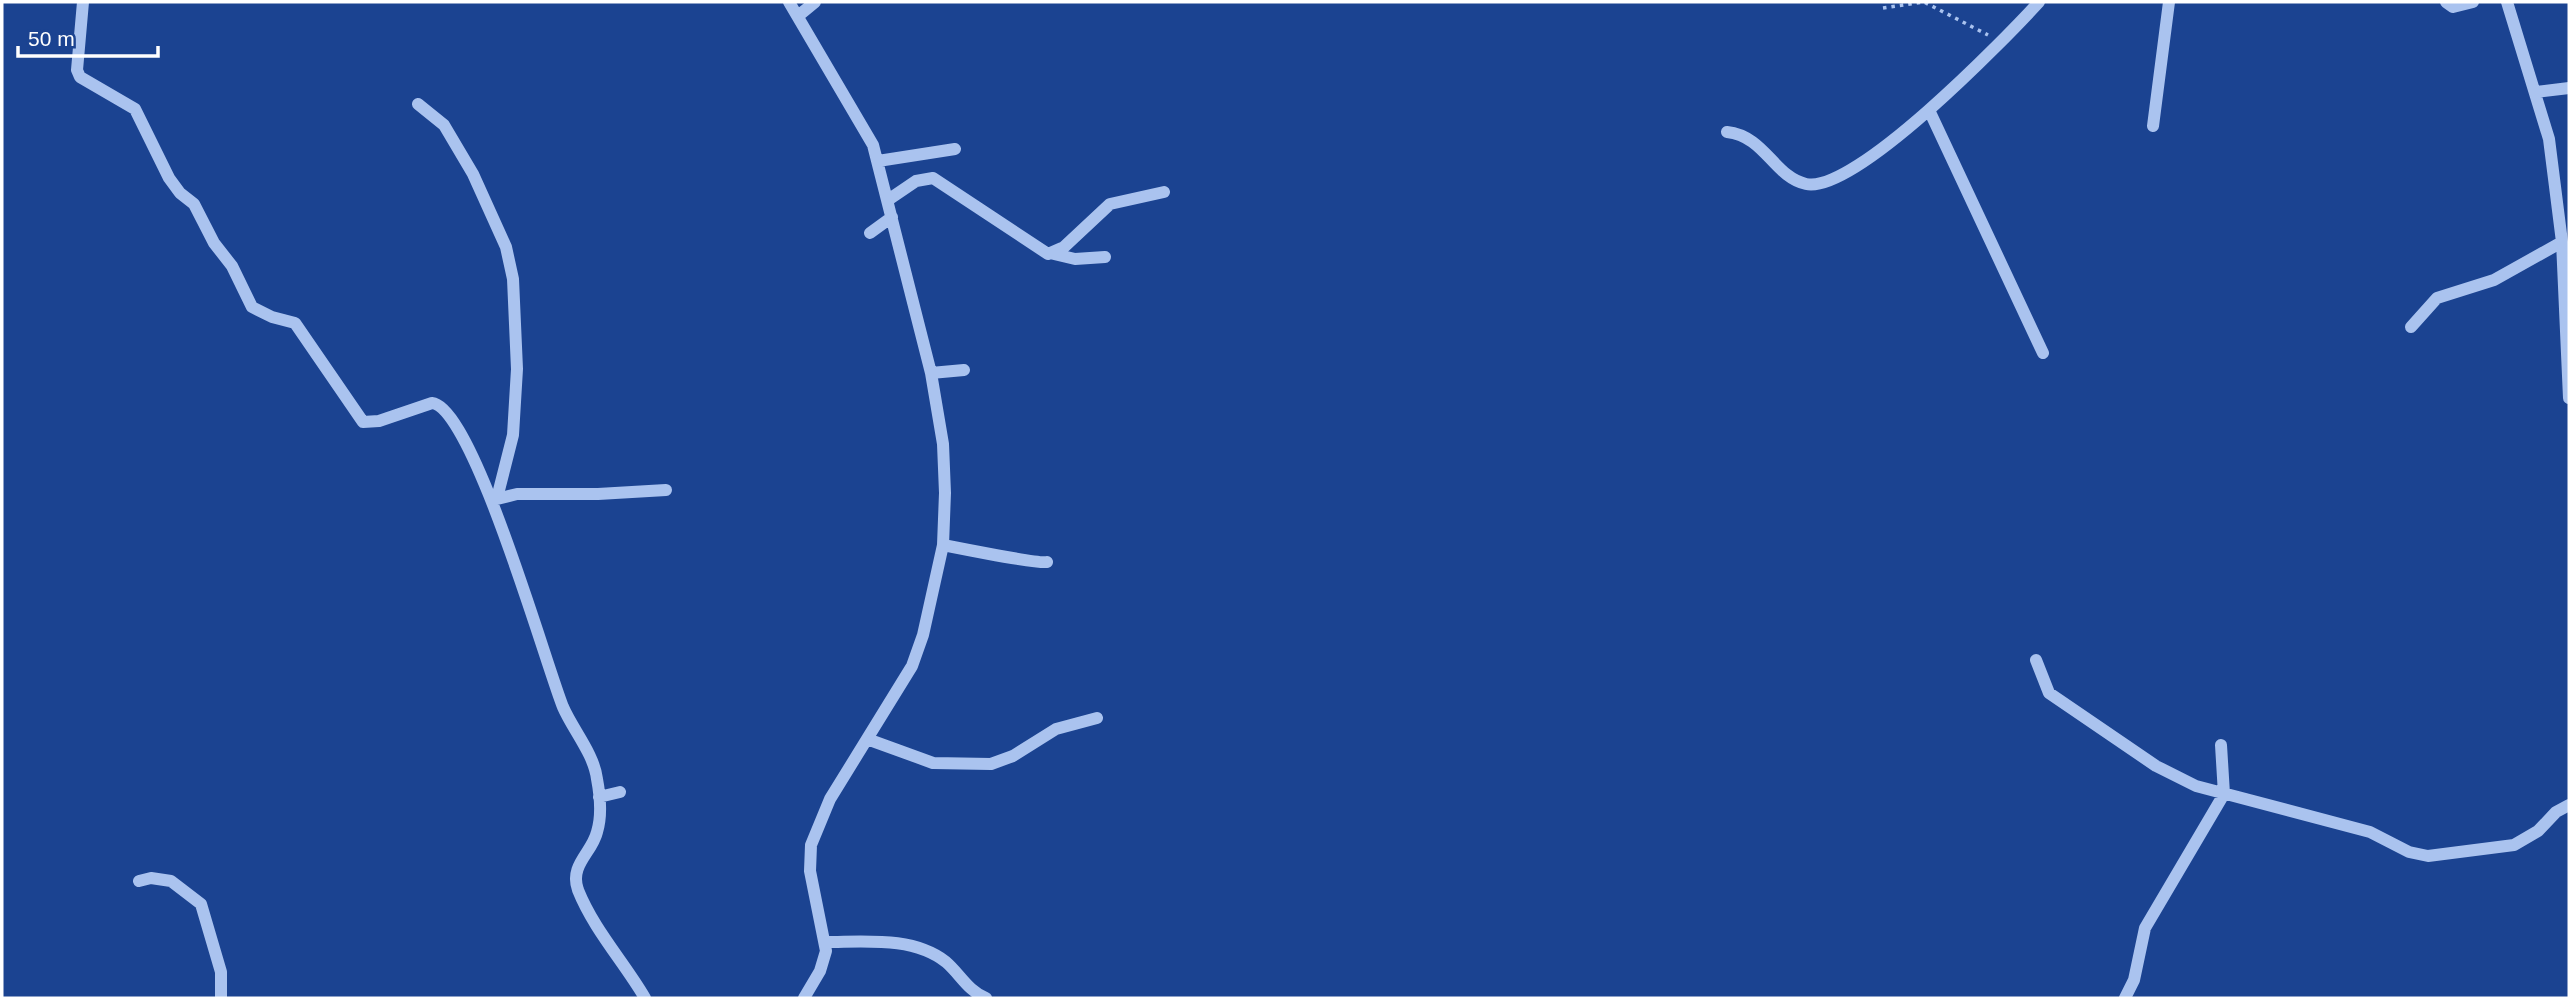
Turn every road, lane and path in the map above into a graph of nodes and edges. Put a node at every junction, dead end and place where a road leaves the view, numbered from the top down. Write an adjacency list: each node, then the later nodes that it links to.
1 (83, 2): 33 (street)
2 (789, 2): 10 (street)
3 (815, 2): 10 (street)
4 (2039, 2): 11 (street)
5 (2169, 2): 16 (street)
6 (2446, 2): 7 (street)
7 (2473, 2)
8 (2507, 2): 13 (street)
9 (1883, 8): 11 (path)
10 (798, 16): 19 (street)
11 (2002, 43): 15 (street)
12 (2569, 88): 13 (street)
13 (2544, 91): 24 (street)
14 (418, 104): 33 (street)
15 (1929, 110): 17 (street); 28 (street)
16 (2153, 126)
17 (1727, 132)
18 (955, 149): 19 (street)
19 (878, 161): 21 (street)
20 (1164, 192): 25 (street)
21 (888, 200): 22 (street); 25 (street)
22 (892, 217): 23 (street); 30 (street)
23 (870, 233)
24 (2562, 242): 27 (street); 31 (street)
25 (1054, 254): 26 (street)
26 (1105, 257)
27 (2411, 327)
28 (2043, 353)
29 (964, 370): 30 (street)
30 (931, 373): 34 (street)
31 (2569, 398)
32 (667, 490): 33 (street)
33 (494, 500): 42 (street)
34 (943, 545): 35 (street); 38 (street)
35 (1047, 562)
36 (2036, 660): 41 (street)
37 (1097, 718): 38 (street)
38 (867, 739): 45 (street)
39 (2221, 745): 41 (street)
40 (620, 792): 42 (street)
41 (2224, 793): 43 (street); 50 (street)
42 (599, 797): 47 (street)
43 (2569, 805)
44 (139, 881): 46 (street)
45 (825, 942): 48 (street); 49 (street)
46 (221, 998)
47 (645, 998)
48 (804, 998)
49 (986, 998)
50 (2125, 998)

